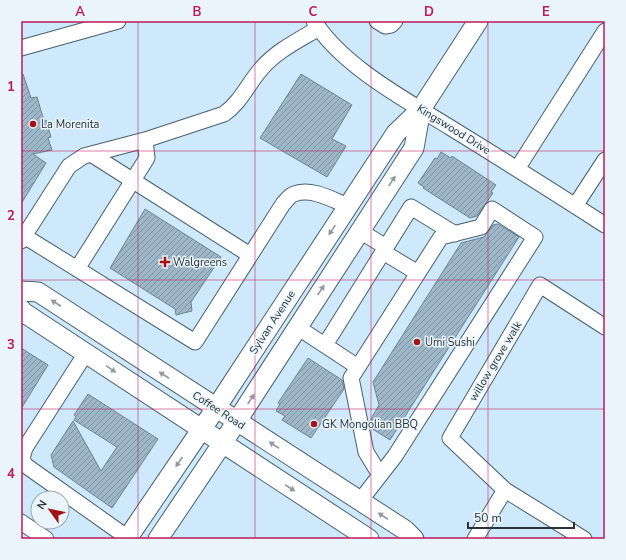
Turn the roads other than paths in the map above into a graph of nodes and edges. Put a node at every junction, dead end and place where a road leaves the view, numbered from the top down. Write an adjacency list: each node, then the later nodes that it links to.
1 (118, 21): 7 (street)
2 (377, 21): 3 (street)
3 (396, 21)
4 (478, 21): 8 (main road, Sylvan Avenue)
5 (316, 24): 8 (street, Kingswood Drive); 9 (street)
6 (605, 31): 12 (street)
7 (21, 48)
8 (421, 109): 12 (street, Kingswood Drive); 14 (main road, Sylvan Avenue); 17 (main road, Sylvan Avenue, one-way to 8)
9 (145, 140): 10 (street); 13 (street)
10 (90, 154): 13 (street); 19 (street)
11 (605, 160): 15 (street)
12 (517, 169): 15 (street, Kingswood Drive)
13 (133, 180): 21 (street); 22 (street)
14 (348, 206): 21 (street); 31 (main road, Sylvan Avenue, one-way to 31)
15 (575, 206): 16 (street, Kingswood Drive)
16 (605, 224)
17 (360, 231): 20 (street); 27 (main road, Sylvan Avenue, one-way to 17)
18 (455, 234): 20 (street); 23 (street); 35 (street)
19 (23, 239): 22 (street)
20 (385, 250): 23 (street); 28 (street)
21 (250, 255): 22 (street)
22 (77, 270)
23 (418, 273): 30 (street)
24 (21, 291): 31 (main road, Coffee Road, one-way to 24)
25 (21, 309): 29 (main road)
26 (605, 327): 36 (street, willow grove walk)
27 (297, 328): 28 (street); 32 (main road, Sylvan Avenue, one-way to 27)
28 (325, 346): 30 (street)
29 (86, 353): 33 (main road, one-way to 33); 39 (street)
30 (358, 367): 35 (street)
31 (216, 408): 32 (main road, Coffee Road); 33 (main road, Sylvan Avenue)
32 (237, 421): 34 (main road, Sylvan Avenue); 37 (main road, Coffee Road, one-way to 32)
33 (201, 430): 34 (main road); 39 (main road, Sylvan Avenue, one-way to 39)
34 (222, 444): 41 (main road, Sylvan Avenue); 42 (main road, one-way to 42)
35 (380, 474): 37 (street)
36 (505, 490): 44 (street); 45 (street, willow grove walk)
37 (360, 501): 43 (main road, Coffee Road, one-way to 37)
38 (21, 522): 40 (street)
39 (128, 538)
40 (46, 539)
41 (158, 539)
42 (369, 539)
43 (414, 539)
44 (475, 539)
45 (584, 539)

